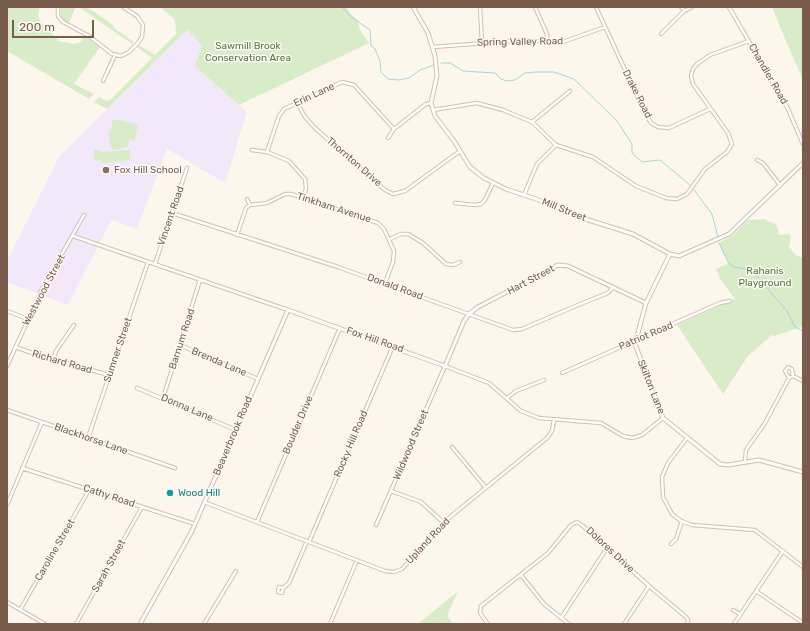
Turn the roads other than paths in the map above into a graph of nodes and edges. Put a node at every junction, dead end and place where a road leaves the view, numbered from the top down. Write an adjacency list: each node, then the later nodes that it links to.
1 (58, 7): 17 (street)
2 (123, 7): 17 (street)
3 (413, 7): 16 (street, Mill Street)
4 (480, 7): 14 (street)
5 (534, 7): 15 (street)
6 (596, 7): 11 (street, Drake Road)
7 (681, 7): 10 (street)
8 (692, 7): 10 (street)
9 (729, 7): 13 (street, Chandler Road)
10 (685, 10): 12 (street)
11 (605, 27): 15 (street, Spring Valley Road); 22 (street, Drake Road)
12 (661, 34)
13 (749, 41): 22 (street); 27 (street, Chandler Road)
14 (482, 43): 15 (street, Spring Valley Road); 16 (street, Spring Valley Road)
15 (548, 43)
16 (433, 47): 21 (street, Mill Street)
17 (115, 55): 18 (street)
18 (103, 82)
19 (570, 91): 24 (street)
20 (297, 102): 25 (street, Erin Lane); 30 (street, Thornton Drive); 31 (street, Erin Lane)
21 (431, 103): 23 (street, Mill Street); 25 (street)
22 (710, 109): 28 (street)
23 (432, 111): 24 (street); 30 (street, Mill Street)
24 (532, 122): 28 (street)
25 (394, 129): 26 (street)
26 (388, 138)
27 (803, 144)
28 (556, 145): 37 (street)
29 (252, 150): 31 (street)
30 (460, 151): 35 (street, Mill Street)
31 (267, 152): 38 (street)
32 (757, 160): 36 (street)
33 (803, 163): 36 (street)
34 (187, 168): 42 (street, Vincent Road)
35 (492, 183): 37 (street, Mill Street); 40 (street)
36 (780, 185): 47 (street)
37 (524, 195): 47 (street, Mill Street)
38 (304, 198): 41 (street, Tinkham Avenue); 46 (street, Tinkham Avenue)
39 (248, 199): 41 (street)
40 (455, 203)
41 (250, 204): 44 (street)
42 (172, 213): 44 (street, Donald Road); 50 (street, Vincent Road)
43 (84, 215): 45 (street, Westwood Street)
44 (237, 235): 52 (street, Donald Road)
45 (73, 236): 48 (street, Fox Hill Road); 59 (street, Westwood Street)
46 (390, 239): 49 (street); 52 (street, Tinkham Avenue)
47 (670, 254): 55 (street, Skilton Lane)
48 (148, 262): 50 (street, Fox Hill Road); 70 (street, Sumner Street)
49 (460, 262)
50 (155, 264): 51 (street, Fox Hill Road)
51 (200, 280): 56 (street, Fox Hill Road); 63 (street, Barnum Road)
52 (385, 283): 58 (street, Donald Road)
53 (613, 287): 55 (street, Hart Street); 58 (street, Donald Road); 58 (street, Hart Street)
54 (730, 301): 62 (street, Patriot Road)
55 (646, 303): 62 (street, Skilton Lane)
56 (288, 310): 61 (street, Fox Hill Road); 73 (street, Beaverbrook Road)
57 (7, 311): 59 (street)
58 (469, 314): 68 (street, Hart Street)
59 (28, 319): 65 (street, Westwood Street)
60 (74, 325): 66 (street)
61 (340, 328): 64 (street, Fox Hill Road); 98 (street, Boulder Drive)
62 (636, 340): 69 (street, Patriot Road); 80 (street, Skilton Lane)
63 (180, 345): 73 (street, Brenda Lane); 77 (street, Barnum Road)
64 (393, 346): 68 (street, Fox Hill Road); 102 (street, Rocky Hill Road)
65 (15, 347): 66 (street, Richard Road); 67 (street, Westwood Street)
66 (53, 360): 70 (street, Richard Road)
67 (7, 366)
68 (445, 366): 78 (street, Fox Hill Road); 93 (street, Wildwood Street)
69 (562, 373)
70 (109, 375): 84 (street, Sumner Street)
71 (793, 376): 72 (street); 72 (street); 75 (street)
72 (789, 378): 87 (street)
73 (258, 379): 83 (street, Beaverbrook Road)
74 (544, 380): 78 (street)
75 (803, 381)
76 (137, 388): 77 (street, Donna Lane)
77 (163, 398): 83 (street, Donna Lane)
78 (507, 398): 81 (street, Fox Hill Road)
79 (7, 410): 82 (street, Blackhorse Lane)
80 (663, 418): 81 (street, Fox Hill Road); 85 (street, Skilton Lane)
81 (554, 420): 91 (street, Upland Road)
82 (42, 422): 84 (street, Blackhorse Lane); 88 (street)
83 (236, 430): 94 (street, Beaverbrook Road)
84 (88, 438): 89 (street, Blackhorse Lane)
85 (687, 438): 87 (street, Skilton Lane); 97 (street)
86 (452, 447): 91 (street)
87 (745, 461): 90 (street, Skilton Lane)
88 (22, 468): 92 (street, Cathy Road); 95 (street)
89 (175, 468)
90 (803, 472)
91 (486, 488): 99 (street, Upland Road)
92 (89, 490): 96 (street, Cathy Road); 114 (street, Caroline Street)
93 (391, 491): 99 (street); 101 (street, Wildwood Street)
94 (204, 502): 98 (street, Upland Road); 100 (street, Beaverbrook Road)
95 (7, 505)
96 (142, 507): 100 (street, Cathy Road); 121 (street, Sarah Street)
97 (682, 521): 103 (street); 105 (street)
98 (257, 522): 102 (street, Upland Road)
99 (444, 523): 106 (street, Upland Road)
100 (195, 524): 122 (street, Beaverbrook Road)
101 (376, 525)
102 (308, 541): 106 (street, Upland Road); 111 (street, Rocky Hill Road)
103 (671, 544)
104 (607, 548): 109 (street, Dolores Drive); 110 (street, Dolores Drive); 117 (street)
105 (783, 551): 107 (street); 112 (street)
106 (357, 560): 124 (street)
107 (803, 567)
108 (236, 571): 123 (street)
109 (521, 575): 117 (street); 125 (street, Dolores Drive)
110 (649, 586): 118 (street, Dolores Drive); 127 (street)
111 (283, 588)
112 (756, 591): 116 (street); 119 (street)
113 (7, 602): 114 (street)
114 (20, 610): 120 (street)
115 (733, 610): 116 (street)
116 (740, 614): 128 (street)
117 (561, 618): 126 (street)
118 (688, 622)
119 (803, 623)
120 (45, 624)
121 (76, 624)
122 (140, 624)
123 (204, 624)
124 (330, 624)
125 (488, 624)
126 (569, 624)
127 (624, 624)
128 (734, 624)

